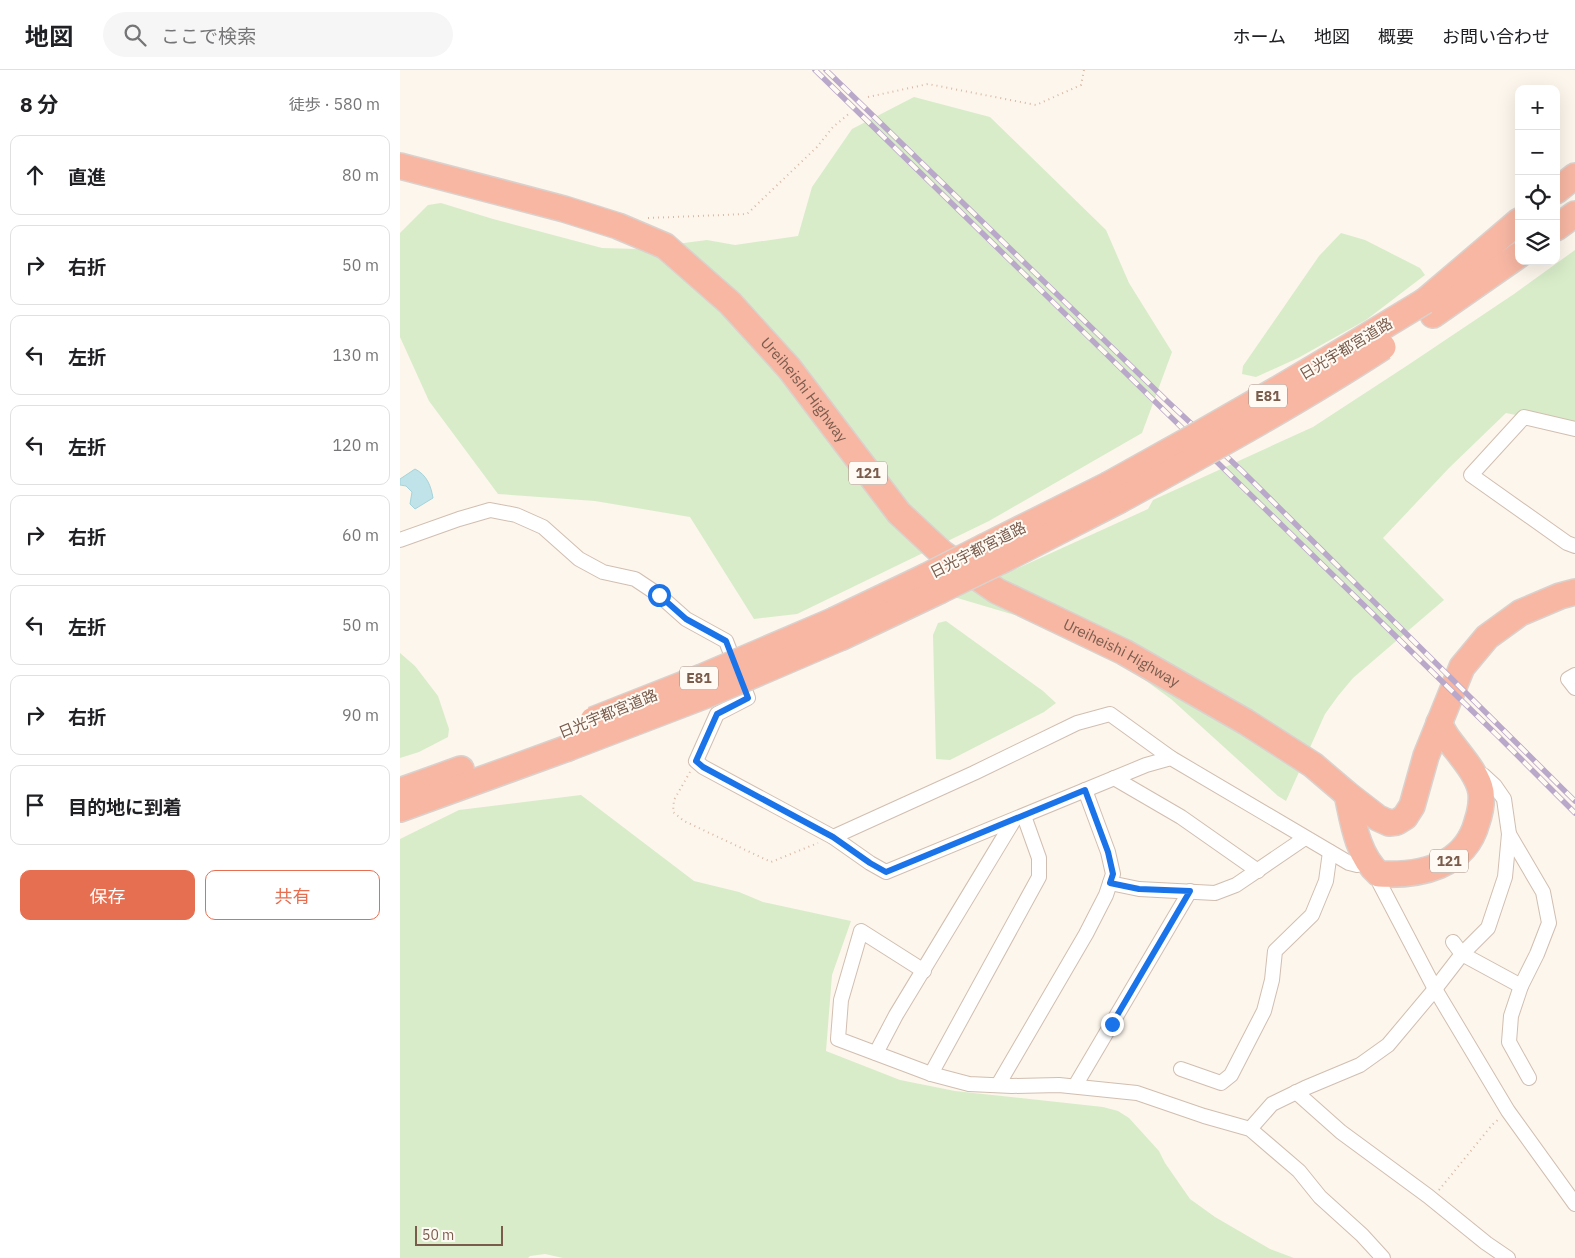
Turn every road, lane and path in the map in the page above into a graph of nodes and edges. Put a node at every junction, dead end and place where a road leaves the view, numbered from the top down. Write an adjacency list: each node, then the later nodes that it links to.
1 (1084, 70): 2 (path)
2 (868, 97)
3 (851, 112): 10 (path)
4 (400, 166): 30 (highway, Ureiheishi Highway / 121)
5 (1575, 176): 6 (highway)
6 (1560, 188)
7 (1575, 193): 8 (highway)
8 (1560, 205)
9 (1575, 214): 12 (highway)
10 (649, 218)
11 (1515, 225): 15 (highway)
12 (1560, 225)
13 (1515, 238): 15 (highway, 日光宇都宮道路 / E81)
14 (1515, 257): 15 (highway, 日光宇都宮道路 / E81)
15 (1429, 308): 23 (highway, 日光宇都宮道路 / E81, bridge)
16 (1575, 429): 18 (street)
17 (400, 540): 25 (street)
18 (1575, 546)
19 (1575, 592): 22 (highway, Ureiheishi Highway / 121)
20 (1575, 674): 21 (street)
21 (1575, 688)
22 (1439, 723): 26 (highway, 121); 30 (highway, Ureiheishi Highway / 121)
23 (565, 740): 29 (highway, 日光宇都宮道路 / E81); 31 (highway, 日光宇都宮道路 / E81)
24 (1171, 758): 27 (street); 34 (street); 35 (street)
25 (696, 761): 34 (street); 34 (path)
26 (1471, 772): 33 (street); 37 (highway, 121)
27 (1114, 778): 28 (street); 38 (street)
28 (1085, 790): 32 (street); 39 (street)
29 (400, 791)
30 (1347, 794): 37 (highway)
31 (400, 809)
32 (1019, 818): 34 (street); 43 (street); 48 (street)
33 (1509, 834): 42 (street); 44 (street)
34 (833, 837)
35 (1305, 838): 36 (street); 38 (street)
36 (1330, 852): 37 (street); 47 (street)
37 (1373, 868): 45 (street)
38 (1258, 871): 40 (street)
39 (1110, 883): 40 (street); 50 (street)
40 (1190, 891): 51 (street)
41 (1453, 942): 42 (street)
42 (1462, 954): 44 (street); 45 (street)
43 (924, 971): 46 (street); 46 (street)
44 (1521, 986): 49 (street)
45 (1435, 989): 52 (street); 53 (street)
46 (876, 1053): 48 (street)
47 (1181, 1069)
48 (931, 1074): 50 (street)
49 (1529, 1078)
50 (998, 1085): 51 (street)
51 (1075, 1086): 54 (street)
52 (1296, 1092): 54 (street); 55 (street)
53 (1508, 1111): 55 (path); 56 (street)
54 (1250, 1129): 57 (street)
55 (1432, 1199): 58 (street)
56 (1575, 1204)
57 (1383, 1258)
58 (1508, 1258)

